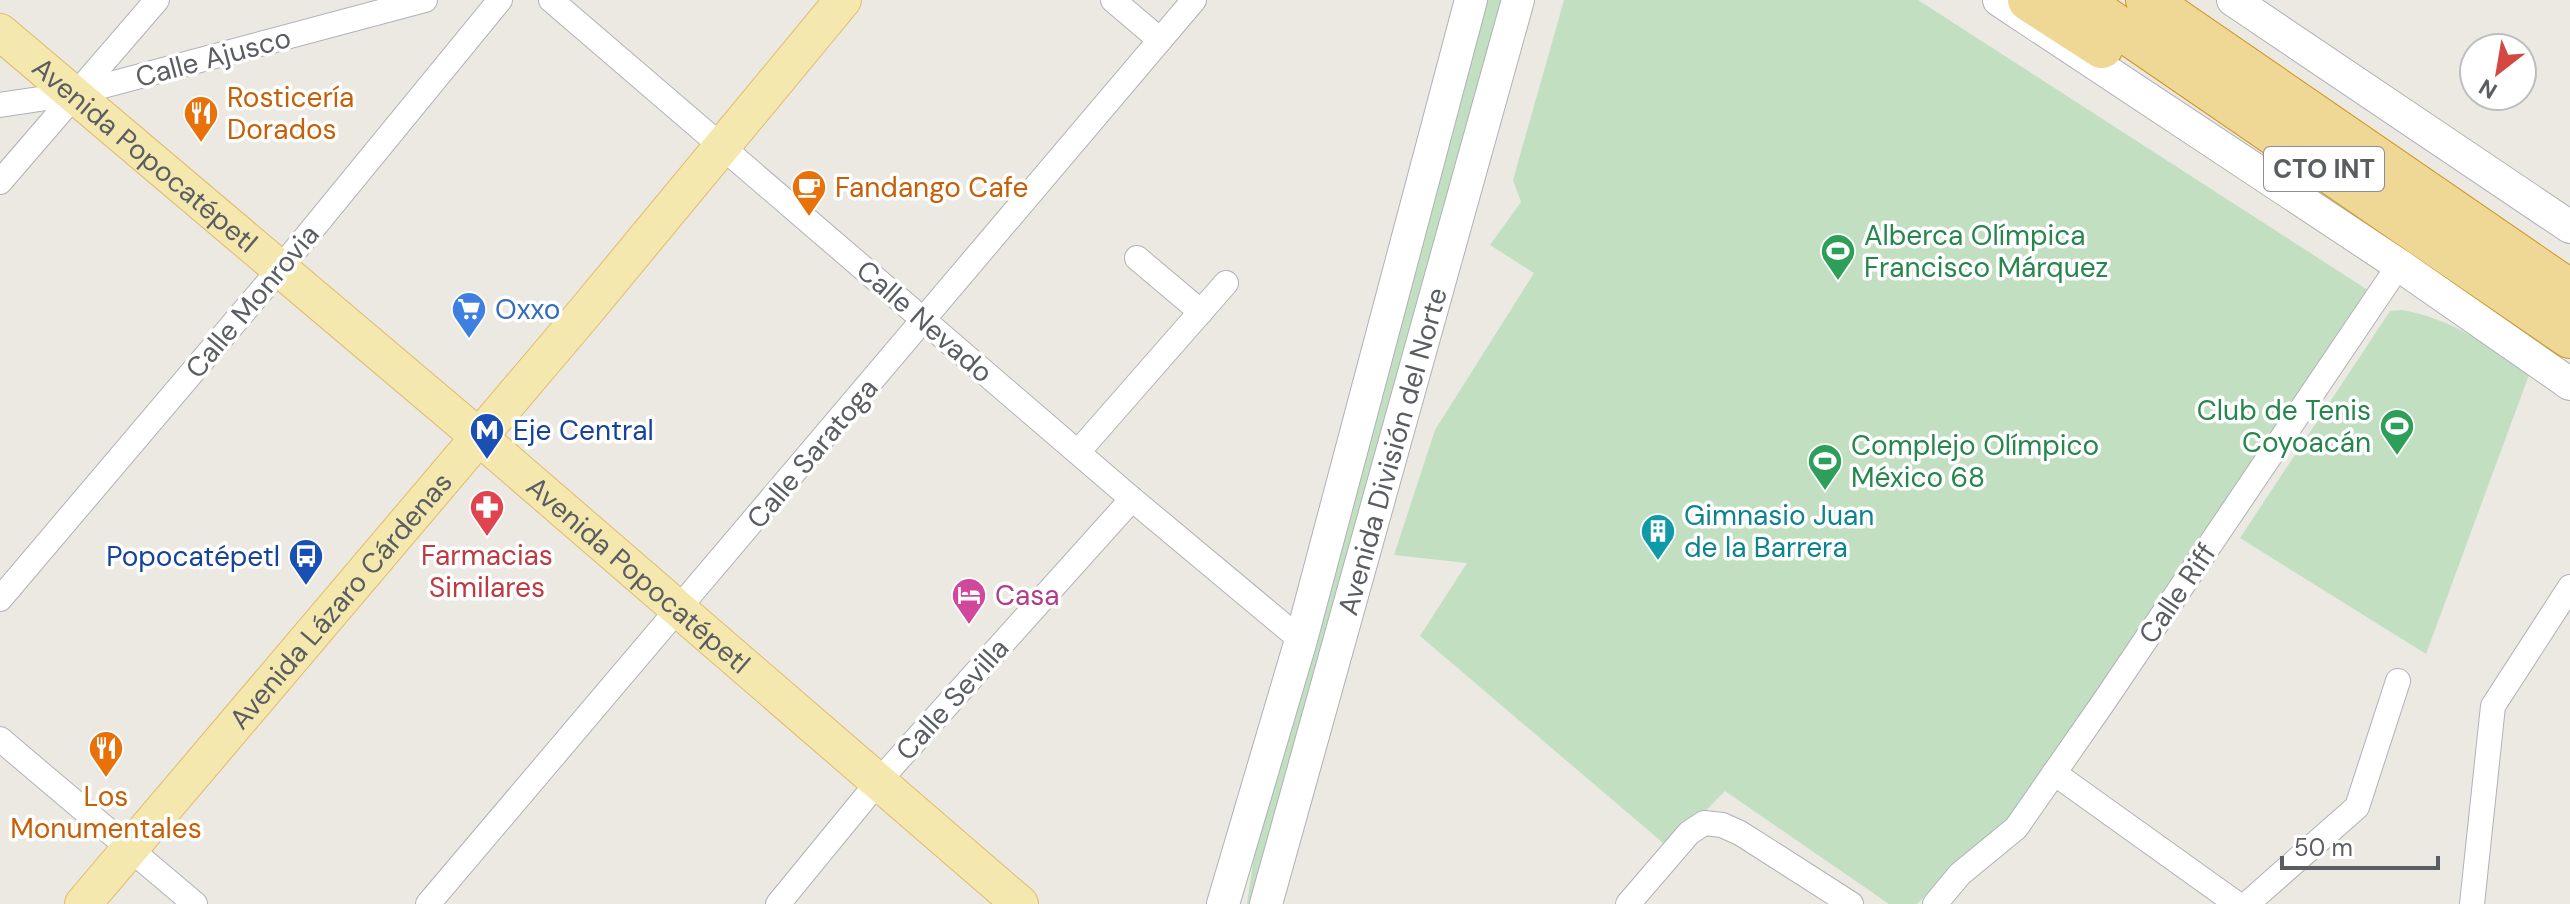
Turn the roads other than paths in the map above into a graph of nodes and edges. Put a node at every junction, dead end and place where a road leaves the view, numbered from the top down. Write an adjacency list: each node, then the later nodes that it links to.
1 (157, 0): 19 (street)
2 (425, 0): 19 (street, Calle Ajusco)
3 (500, 0): 27 (street, Calle Monrovia)
4 (551, 0): 21 (street, Calle Nevado)
5 (843, 0): 21 (main road, Avenida Lázaro Cárdenas)
6 (1113, 0): 17 (street)
7 (1194, 0): 17 (street, Calle Saratoga)
8 (1471, 0): 40 (main road, Avenida División del Norte)
9 (1518, 0): 54 (main road, Avenida División del Norte)
10 (1999, 0): 26 (main road, CTO INT)
11 (2029, 0): 18 (highway)
12 (2079, 0): 18 (highway, CTO INT)
13 (2147, 0): 22 (highway, CTO INT)
14 (2191, 0): 22 (highway)
15 (2233, 0): 24 (main road, CTO INT)
16 (0, 32): 19 (main road, Avenida Popocatépetl)
17 (1160, 40): 31 (street, Calle Saratoga)
18 (2210, 90): 32 (highway, CTO INT)
19 (73, 94): 20 (street, Calle Ajusco); 23 (street); 27 (main road, Avenida Popocatépetl)
20 (0, 105)
21 (723, 148): 31 (street, Calle Nevado); 34 (main road, Avenida Lázaro Cárdenas)
22 (2410, 181): 29 (highway, CTO INT)
23 (0, 182)
24 (2570, 227)
25 (1137, 258): 30 (street)
26 (2399, 265): 33 (main road, CTO INT); 43 (street, Calle Riff)
27 (279, 270): 34 (main road, Avenida Popocatépetl); 37 (street, Calle Monrovia)
28 (1226, 283): 30 (street)
29 (2570, 291)
30 (1201, 312): 35 (street)
31 (924, 320): 35 (street, Calle Nevado); 39 (street, Calle Saratoga)
32 (2570, 337)
33 (2570, 384)
34 (479, 437): 39 (main road, Avenida Popocatépetl); 45 (main road, Avenida Lázaro Cárdenas)
35 (1078, 452): 36 (street, Calle Nevado)
36 (1132, 499): 40 (street, Calle Nevado); 44 (street, Calle Sevilla)
37 (0, 599)
38 (2565, 600): 60 (street)
39 (679, 610): 44 (main road, Avenida Popocatépetl); 49 (street, Calle Saratoga)
40 (1301, 640): 46 (main road, Avenida División del Norte)
41 (2398, 681): 59 (street)
42 (0, 739): 45 (street)
43 (2054, 773): 57 (street, Calle Riff); 58 (street)
44 (878, 782): 50 (street, Calle Sevilla); 51 (main road, Avenida Popocatépetl)
45 (130, 849): 47 (main road, Avenida Lázaro Cárdenas); 48 (street)
46 (1236, 858): 52 (main road, Avenida División del Norte); 53 (main road)
47 (83, 904)
48 (195, 904)
49 (428, 904)
50 (778, 904)
51 (1020, 904)
52 (1223, 904)
53 (1233, 904)
54 (1266, 904)
55 (1628, 904): 56 (street)
56 (1851, 904)
57 (1935, 904)
58 (2237, 904)
59 (2247, 904)
60 (2472, 904)

